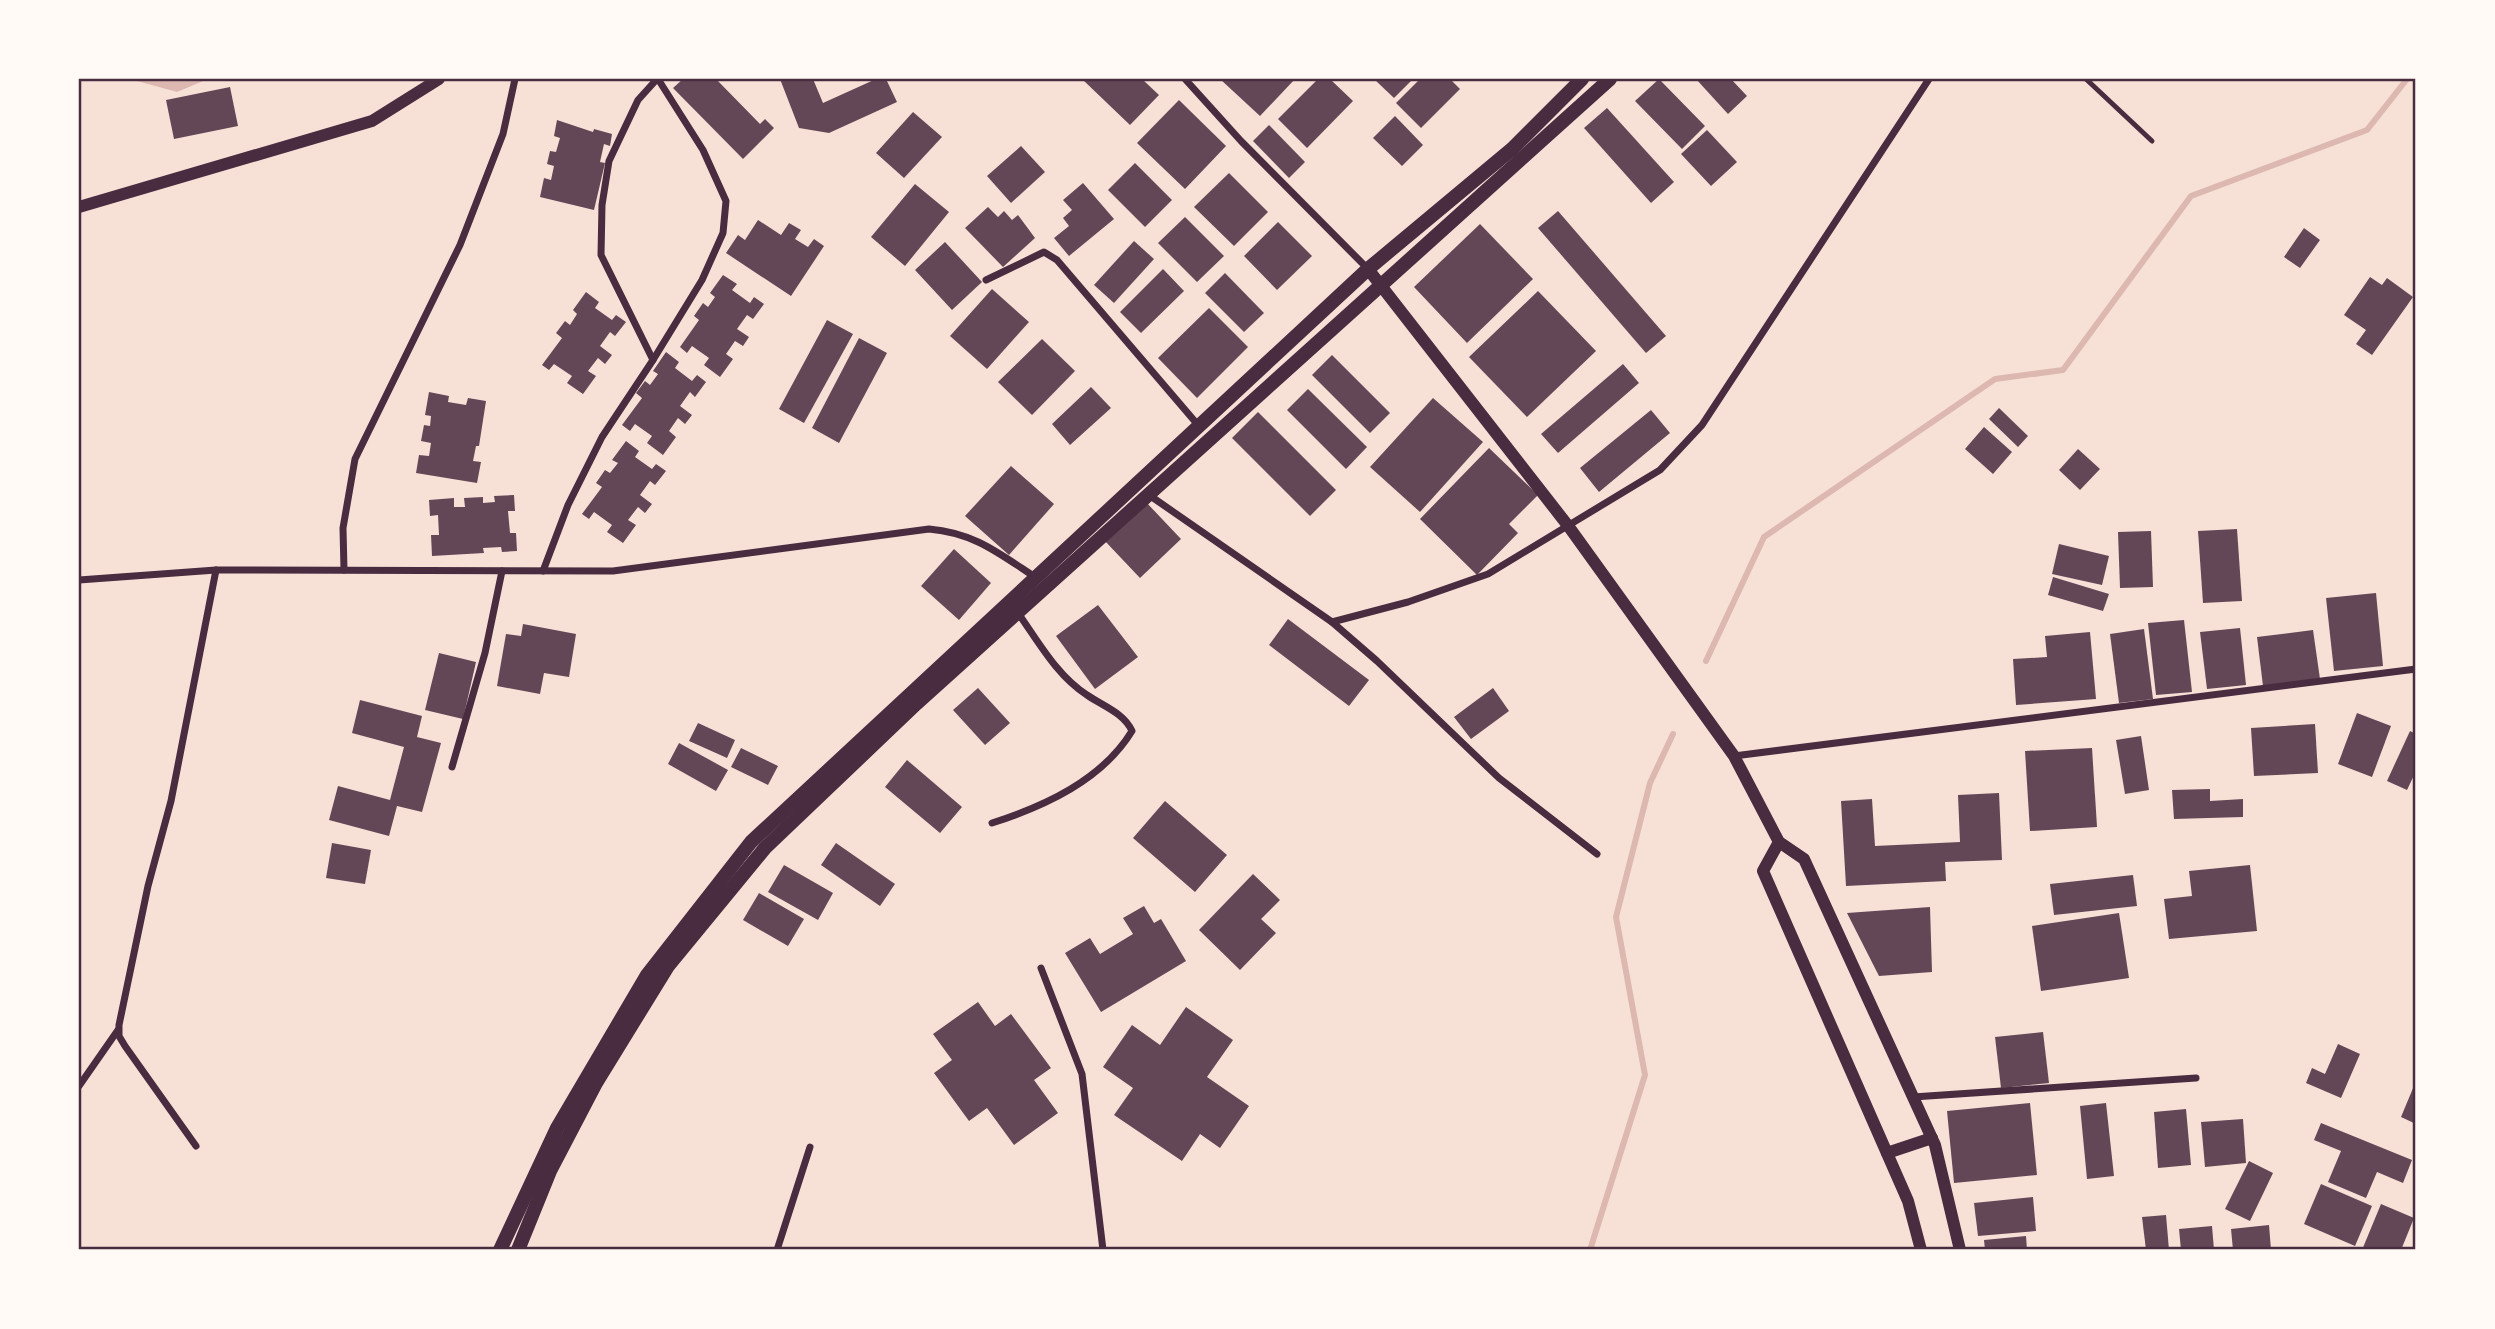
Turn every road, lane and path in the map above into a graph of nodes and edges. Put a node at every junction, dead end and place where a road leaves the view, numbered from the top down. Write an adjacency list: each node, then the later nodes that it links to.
1 (439, 79): 10 (street)
2 (515, 79): 20 (street)
3 (658, 79): 14 (street); 14 (street)
4 (1185, 79): 11 (street)
5 (1582, 79): 11 (main road)
6 (1609, 79): 13 (main road)
7 (1929, 79): 18 (street)
8 (2086, 79): 9 (lane)
9 (2152, 141)
10 (79, 207)
11 (1368, 269): 13 (street); 15 (main road)
12 (986, 280): 15 (street)
13 (1380, 284): 17 (main road); 18 (street)
14 (653, 360): 22 (street)
15 (1198, 425): 16 (main road)
16 (1135, 484): 17 (street); 23 (main road)
17 (1150, 495): 26 (main road); 27 (street)
18 (1569, 527): 27 (street); 30 (street)
19 (216, 570): 20 (street); 24 (street); 36 (street)
20 (344, 570): 21 (street)
21 (502, 571): 22 (street); 31 (street)
22 (542, 571): 23 (street)
23 (1035, 577): 25 (main road)
24 (79, 580)
25 (1009, 601): 26 (street); 29 (main road)
26 (1019, 614): 29 (main road); 32 (street)
27 (1332, 622): 34 (street)
28 (2416, 669): 30 (street)
29 (859, 749): 37 (main road)
30 (1734, 756): 33 (street)
31 (452, 767)
32 (992, 823)
33 (1779, 842): 40 (street); 44 (street)
34 (1597, 854)
35 (1041, 968): 48 (street)
36 (119, 1029): 39 (street); 42 (street)
37 (620, 1032): 45 (main road); 46 (main road)
38 (2196, 1078): 40 (street)
39 (79, 1086)
40 (1913, 1097): 41 (street)
41 (1932, 1138): 44 (street); 50 (street)
42 (196, 1146)
43 (810, 1147): 47 (street)
44 (1887, 1153): 49 (street)
45 (500, 1250)
46 (518, 1250)
47 (777, 1250)
48 (1102, 1250)
49 (1922, 1250)
50 (1961, 1250)

